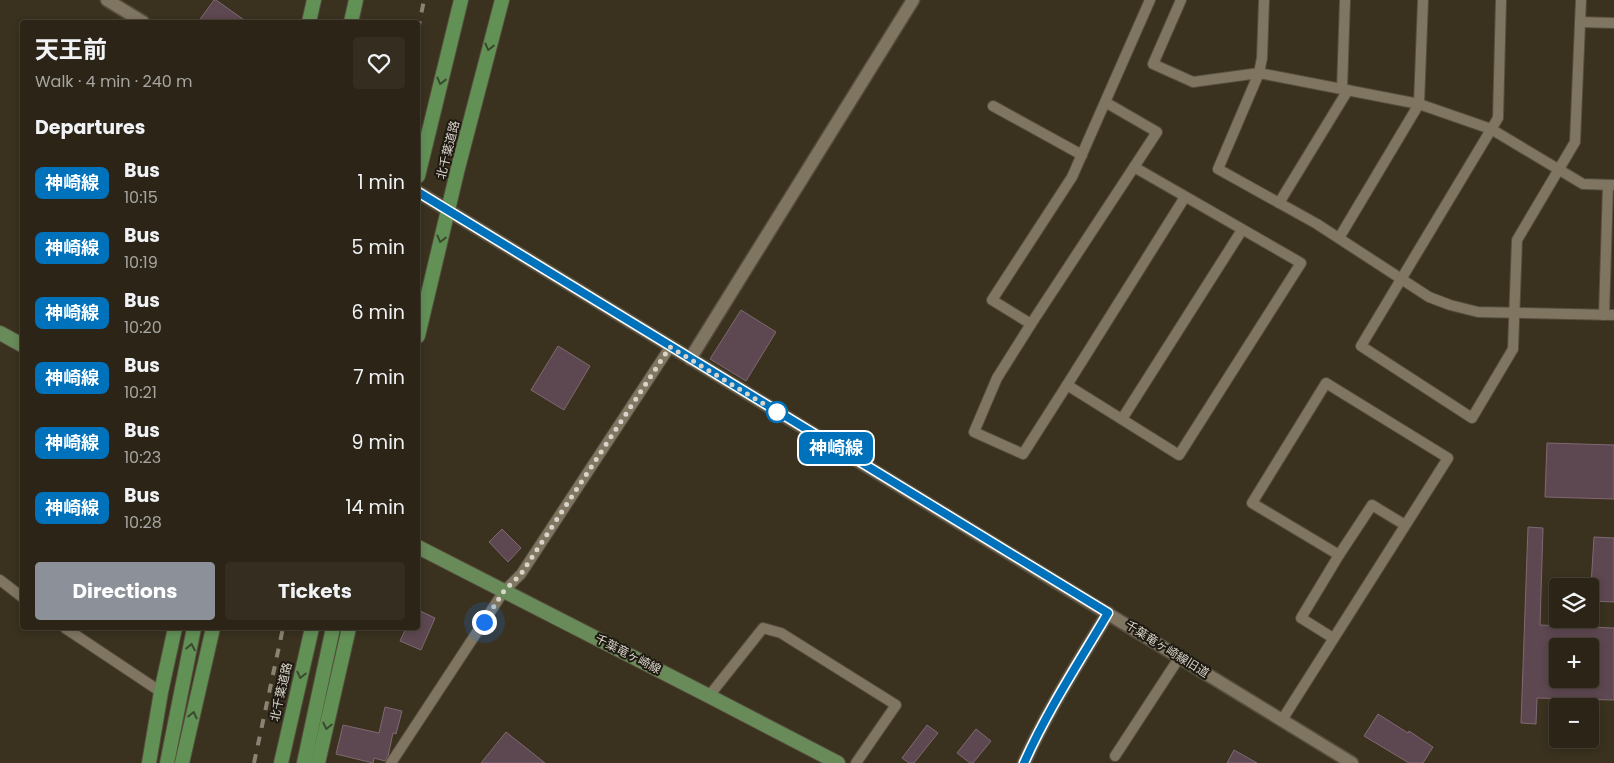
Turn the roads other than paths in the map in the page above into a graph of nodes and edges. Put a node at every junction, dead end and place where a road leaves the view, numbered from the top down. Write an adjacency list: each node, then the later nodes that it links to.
1 (107, 0): 14 (street)
2 (314, 0): 15 (highway)
3 (356, 0): 16 (highway)
4 (461, 0): 27 (highway, 北千葉道路, one-way to 27)
5 (502, 0): 33 (highway, 北千葉道路, one-way to 33)
6 (913, 0): 44 (street)
7 (1150, 0): 21 (street)
8 (1181, 0): 19 (street)
9 (1264, 0): 19 (street)
10 (1345, 0): 20 (street)
11 (1423, 0): 22 (street)
12 (1501, 0): 24 (street)
13 (1581, 0): 17 (street)
14 (140, 20)
15 (309, 20)
16 (351, 20)
17 (1580, 22): 18 (street); 28 (street)
18 (1614, 23)
19 (1259, 73): 20 (street); 32 (street)
20 (1345, 90): 22 (street); 32 (street)
21 (1105, 102): 25 (street); 26 (street)
22 (1419, 104): 24 (street); 35 (street)
23 (993, 106): 25 (street)
24 (1491, 129): 28 (street); 36 (street)
25 (1082, 155): 39 (street)
26 (1134, 167): 31 (street); 39 (street)
27 (420, 168)
28 (1559, 170): 29 (street); 37 (street)
29 (1611, 185): 38 (street)
30 (420, 193): 33 (street, 千葉竜ヶ崎線旧道)
31 (1185, 197): 34 (street); 45 (street)
32 (1279, 203): 35 (street)
33 (448, 210): 40 (highway, 北千葉道路, one-way to 40); 43 (street, 千葉竜ヶ崎線旧道)
34 (1242, 230): 46 (street); 46 (street)
35 (1339, 238): 36 (street)
36 (1401, 279): 37 (street); 37 (street)
37 (1514, 313): 38 (street)
38 (1609, 315)
39 (1031, 324): 45 (street)
40 (420, 328)
41 (0, 333): 42 (main road)
42 (20, 344)
43 (670, 347): 44 (street, 千葉竜ヶ崎線旧道); 51 (street)
44 (690, 359): 53 (street, 千葉竜ヶ崎線旧道)
45 (1067, 385): 46 (street)
46 (1122, 419)
47 (1405, 525): 49 (street); 49 (street); 61 (street)
48 (420, 548): 51 (main road, 千葉竜ヶ崎線)
49 (1339, 555): 61 (street)
50 (0, 580): 52 (street)
51 (504, 591): 64 (main road, 千葉竜ヶ崎線); 73 (street)
52 (20, 595)
53 (1108, 613): 62 (street, 千葉竜ヶ崎線旧道); 76 (street)
54 (68, 630): 63 (street)
55 (175, 630): 63 (highway)
56 (194, 630): 68 (highway, one-way to 56)
57 (213, 630): 69 (highway, one-way to 57)
58 (312, 630): 70 (highway, 北千葉道路, one-way to 70)
59 (332, 630): 71 (highway)
60 (349, 630): 72 (highway, one-way to 72)
61 (1333, 638): 65 (street)
62 (1179, 658): 65 (street, 千葉竜ヶ崎線旧道); 66 (street)
63 (161, 692): 67 (highway)
64 (709, 696): 74 (main road, 千葉竜ヶ崎線); 75 (street)
65 (1282, 720): 77 (street, 千葉竜ヶ崎線旧道)
66 (1115, 756)
67 (149, 763)
68 (167, 763)
69 (182, 763)
70 (281, 763)
71 (304, 763)
72 (318, 763)
73 (391, 763)
74 (838, 763)
75 (856, 763)
76 (1024, 763)
77 (1352, 763)

